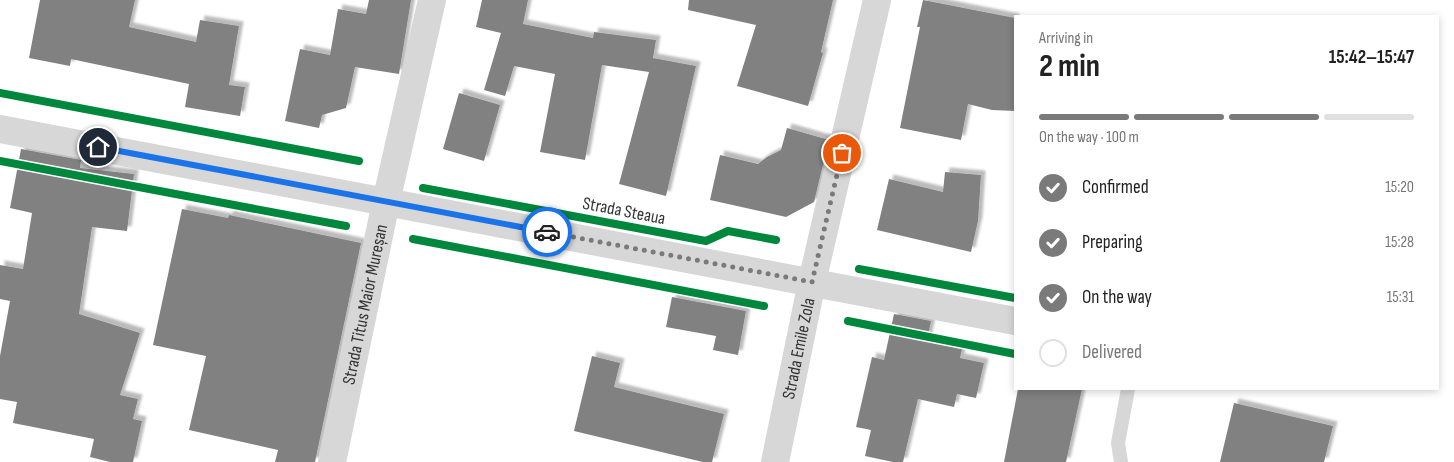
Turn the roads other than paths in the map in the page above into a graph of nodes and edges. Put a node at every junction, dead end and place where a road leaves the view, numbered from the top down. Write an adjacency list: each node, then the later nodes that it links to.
1 (432, 0): 4 (street, Strada Titus Maior Mureșan)
2 (877, 0): 5 (street, Strada Emile Zola)
3 (0, 129): 4 (street, Strada Steaua)
4 (386, 202): 5 (street, Strada Steaua); 8 (street, Strada Titus Maior Mureșan)
5 (812, 282): 6 (street, Strada Steaua); 9 (street, Strada Emile Zola)
6 (1014, 321)
7 (1128, 390): 10 (lane)
8 (332, 462)
9 (775, 462)
10 (1121, 462)

